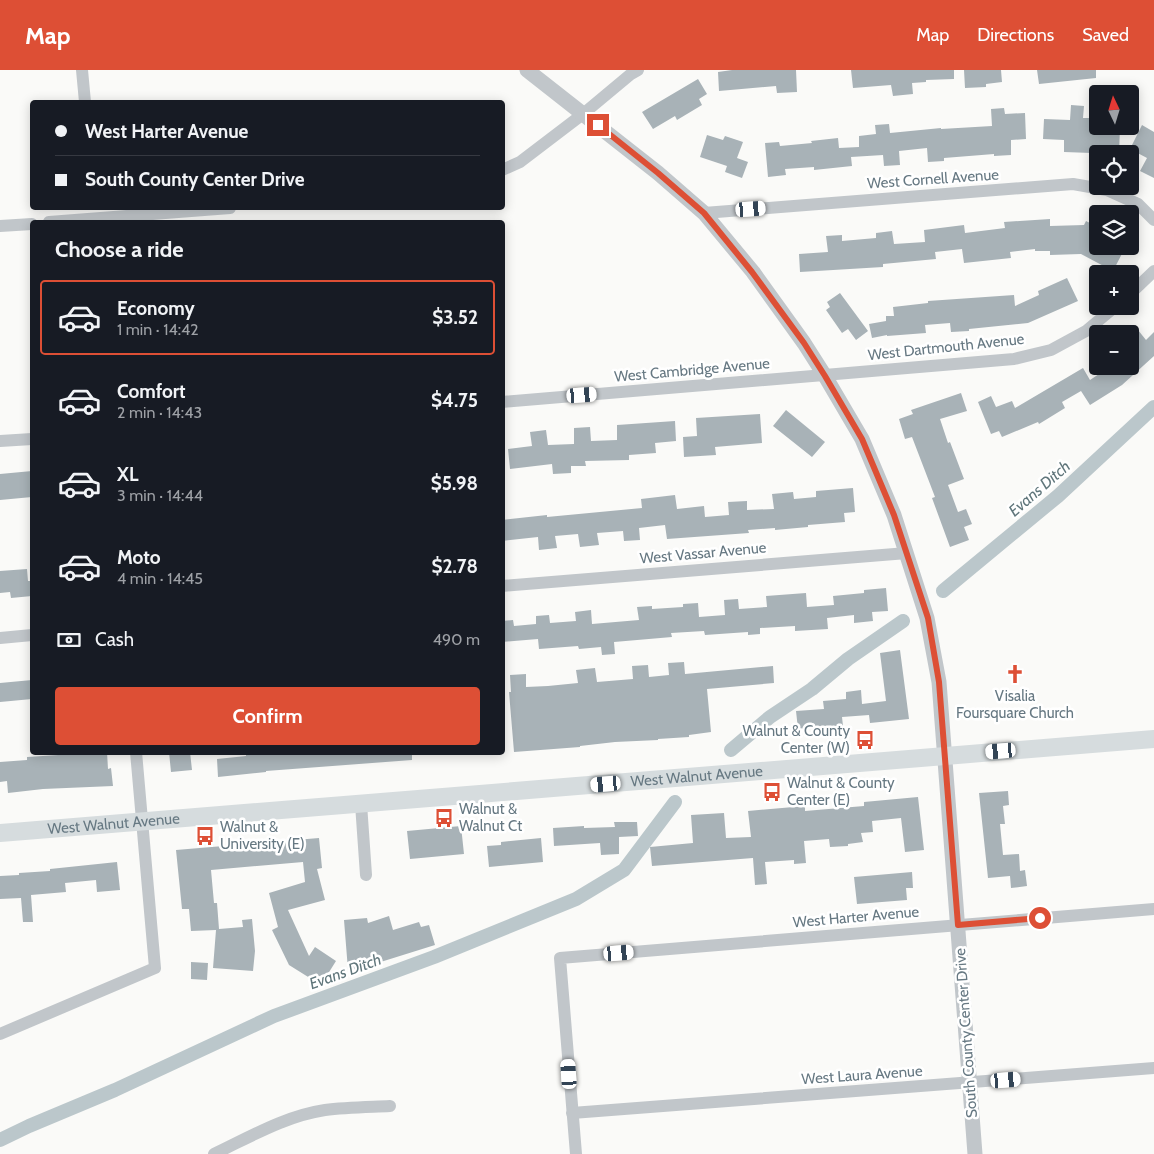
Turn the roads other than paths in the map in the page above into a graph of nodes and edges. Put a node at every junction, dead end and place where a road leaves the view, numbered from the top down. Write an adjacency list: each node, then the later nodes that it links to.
1 (82, 70): 4 (street)
2 (527, 70): 5 (street, South County Center Drive)
3 (638, 70): 5 (street)
4 (85, 100)
5 (584, 114): 6 (street); 8 (street, South County Center Drive)
6 (505, 169)
7 (196, 210): 9 (street)
8 (704, 213): 11 (street, West Cornell Avenue); 17 (street, South County Center Drive)
9 (95, 216): 10 (street)
10 (64, 220)
11 (1154, 220)
12 (30, 224): 13 (street)
13 (0, 226)
14 (1154, 271): 15 (street)
15 (1139, 285)
16 (1105, 315): 17 (street, West Dartmouth Avenue)
17 (825, 376): 18 (street, West Cambridge Avenue); 21 (street, South County Center Drive)
18 (505, 402)
19 (30, 439): 20 (street)
20 (0, 441)
21 (907, 552): 22 (street, West Vassar Avenue); 27 (street, South County Center Drive)
22 (505, 586)
23 (30, 635): 24 (street)
24 (0, 638)
25 (1154, 739): 27 (main road, West Walnut Avenue)
26 (136, 755): 29 (street)
27 (945, 756): 28 (main road, West Walnut Avenue); 33 (street, South County Center Drive)
28 (361, 804): 29 (main road, West Walnut Avenue); 31 (street)
29 (141, 822): 30 (main road, West Walnut Avenue); 34 (street)
30 (0, 833)
31 (366, 875)
32 (1154, 909): 33 (street, West Harter Avenue)
33 (958, 925): 36 (street, South County Center Drive); 38 (street, West Harter Avenue)
34 (0, 1034)
35 (1154, 1068): 36 (street, West Laura Avenue)
36 (969, 1083): 38 (street, West Laura Avenue); 41 (street, South County Center Drive)
37 (390, 1106): 39 (street)
38 (572, 1113): 40 (street)
39 (214, 1154)
40 (576, 1154)
41 (975, 1154)

